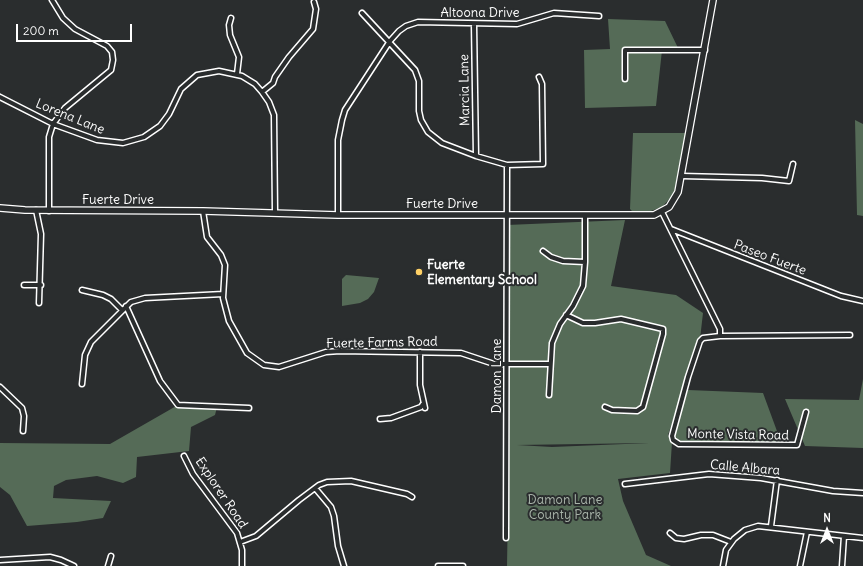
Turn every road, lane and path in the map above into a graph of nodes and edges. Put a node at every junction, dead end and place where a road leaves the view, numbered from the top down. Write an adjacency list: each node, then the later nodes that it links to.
1 (52, 0): 15 (street)
2 (713, 0): 9 (street)
3 (314, 2): 13 (street)
4 (362, 12): 8 (street)
5 (599, 16): 7 (street, Altoona Drive)
6 (231, 18): 10 (street)
7 (474, 24): 8 (street, Altoona Drive); 16 (street, Marcia Lane)
8 (390, 41): 16 (street); 26 (street, Altoona Drive)
9 (705, 50): 12 (street); 19 (street)
10 (237, 74): 13 (street, Lorena Lane); 15 (street, Lorena Lane)
11 (539, 77): 18 (street)
12 (625, 79)
13 (262, 92): 24 (street, Lorena Lane)
14 (0, 97): 15 (street, Lorena Lane)
15 (53, 124): 22 (street)
16 (476, 156): 18 (street)
17 (793, 164): 19 (street)
18 (507, 165): 27 (street)
19 (682, 176): 25 (street)
20 (0, 208): 21 (street, Fuerte Drive)
21 (36, 210): 22 (street, Fuerte Drive); 33 (street)
22 (49, 211): 23 (street, Fuerte Drive)
23 (203, 211): 24 (street, Fuerte Drive); 35 (street, Fuerte Farms Road)
24 (275, 212): 26 (street, Fuerte Drive)
25 (662, 212): 28 (street, Fuerte Drive); 29 (street)
26 (338, 215): 27 (street, Fuerte Drive)
27 (507, 215): 28 (street, Fuerte Drive); 44 (street, Damon Lane)
28 (585, 215): 31 (street)
29 (671, 229): 36 (street, Paseo Fuerte); 42 (street)
30 (543, 251): 31 (street)
31 (585, 262): 40 (street)
32 (24, 286): 33 (street)
33 (41, 286): 37 (street)
34 (82, 290): 39 (street)
35 (223, 294): 38 (street); 43 (street, Fuerte Farms Road)
36 (863, 301)
37 (39, 303)
38 (126, 306): 39 (street); 50 (street)
39 (122, 310): 46 (street)
40 (566, 315): 45 (street); 49 (street)
41 (850, 335): 42 (street, Monte Vista Road)
42 (720, 336): 51 (street, Monte Vista Road)
43 (420, 352): 44 (street, Fuerte Farms Road); 52 (street)
44 (507, 364): 45 (street, Fuerte Farms Road); 64 (street, Damon Lane)
45 (550, 364): 48 (street)
46 (82, 384)
47 (0, 387): 53 (street)
48 (549, 395)
49 (606, 407)
50 (249, 408)
51 (806, 412)
52 (380, 419)
53 (23, 431)
54 (184, 456): 66 (street, Explorer Road)
55 (777, 480): 56 (street, Calle Albara); 58 (street, Calle Albara); 60 (street)
56 (625, 484)
57 (315, 488): 59 (street); 66 (street); 75 (street)
58 (863, 493)
59 (412, 497)
60 (771, 526): 61 (street); 67 (street)
61 (807, 532): 63 (street); 79 (street)
62 (670, 533): 67 (street)
63 (844, 536): 65 (street); 80 (street)
64 (506, 538)
65 (863, 538)
66 (240, 542): 74 (street, Explorer Road)
67 (731, 542): 78 (street)
68 (112, 556): 73 (street)
69 (0, 560): 70 (street)
70 (17, 560): 71 (street); 72 (street)
71 (19, 566)
72 (74, 566)
73 (108, 566)
74 (242, 566)
75 (344, 566)
76 (438, 566): 77 (street)
77 (463, 566)
78 (723, 566)
79 (800, 566)
80 (842, 566)

